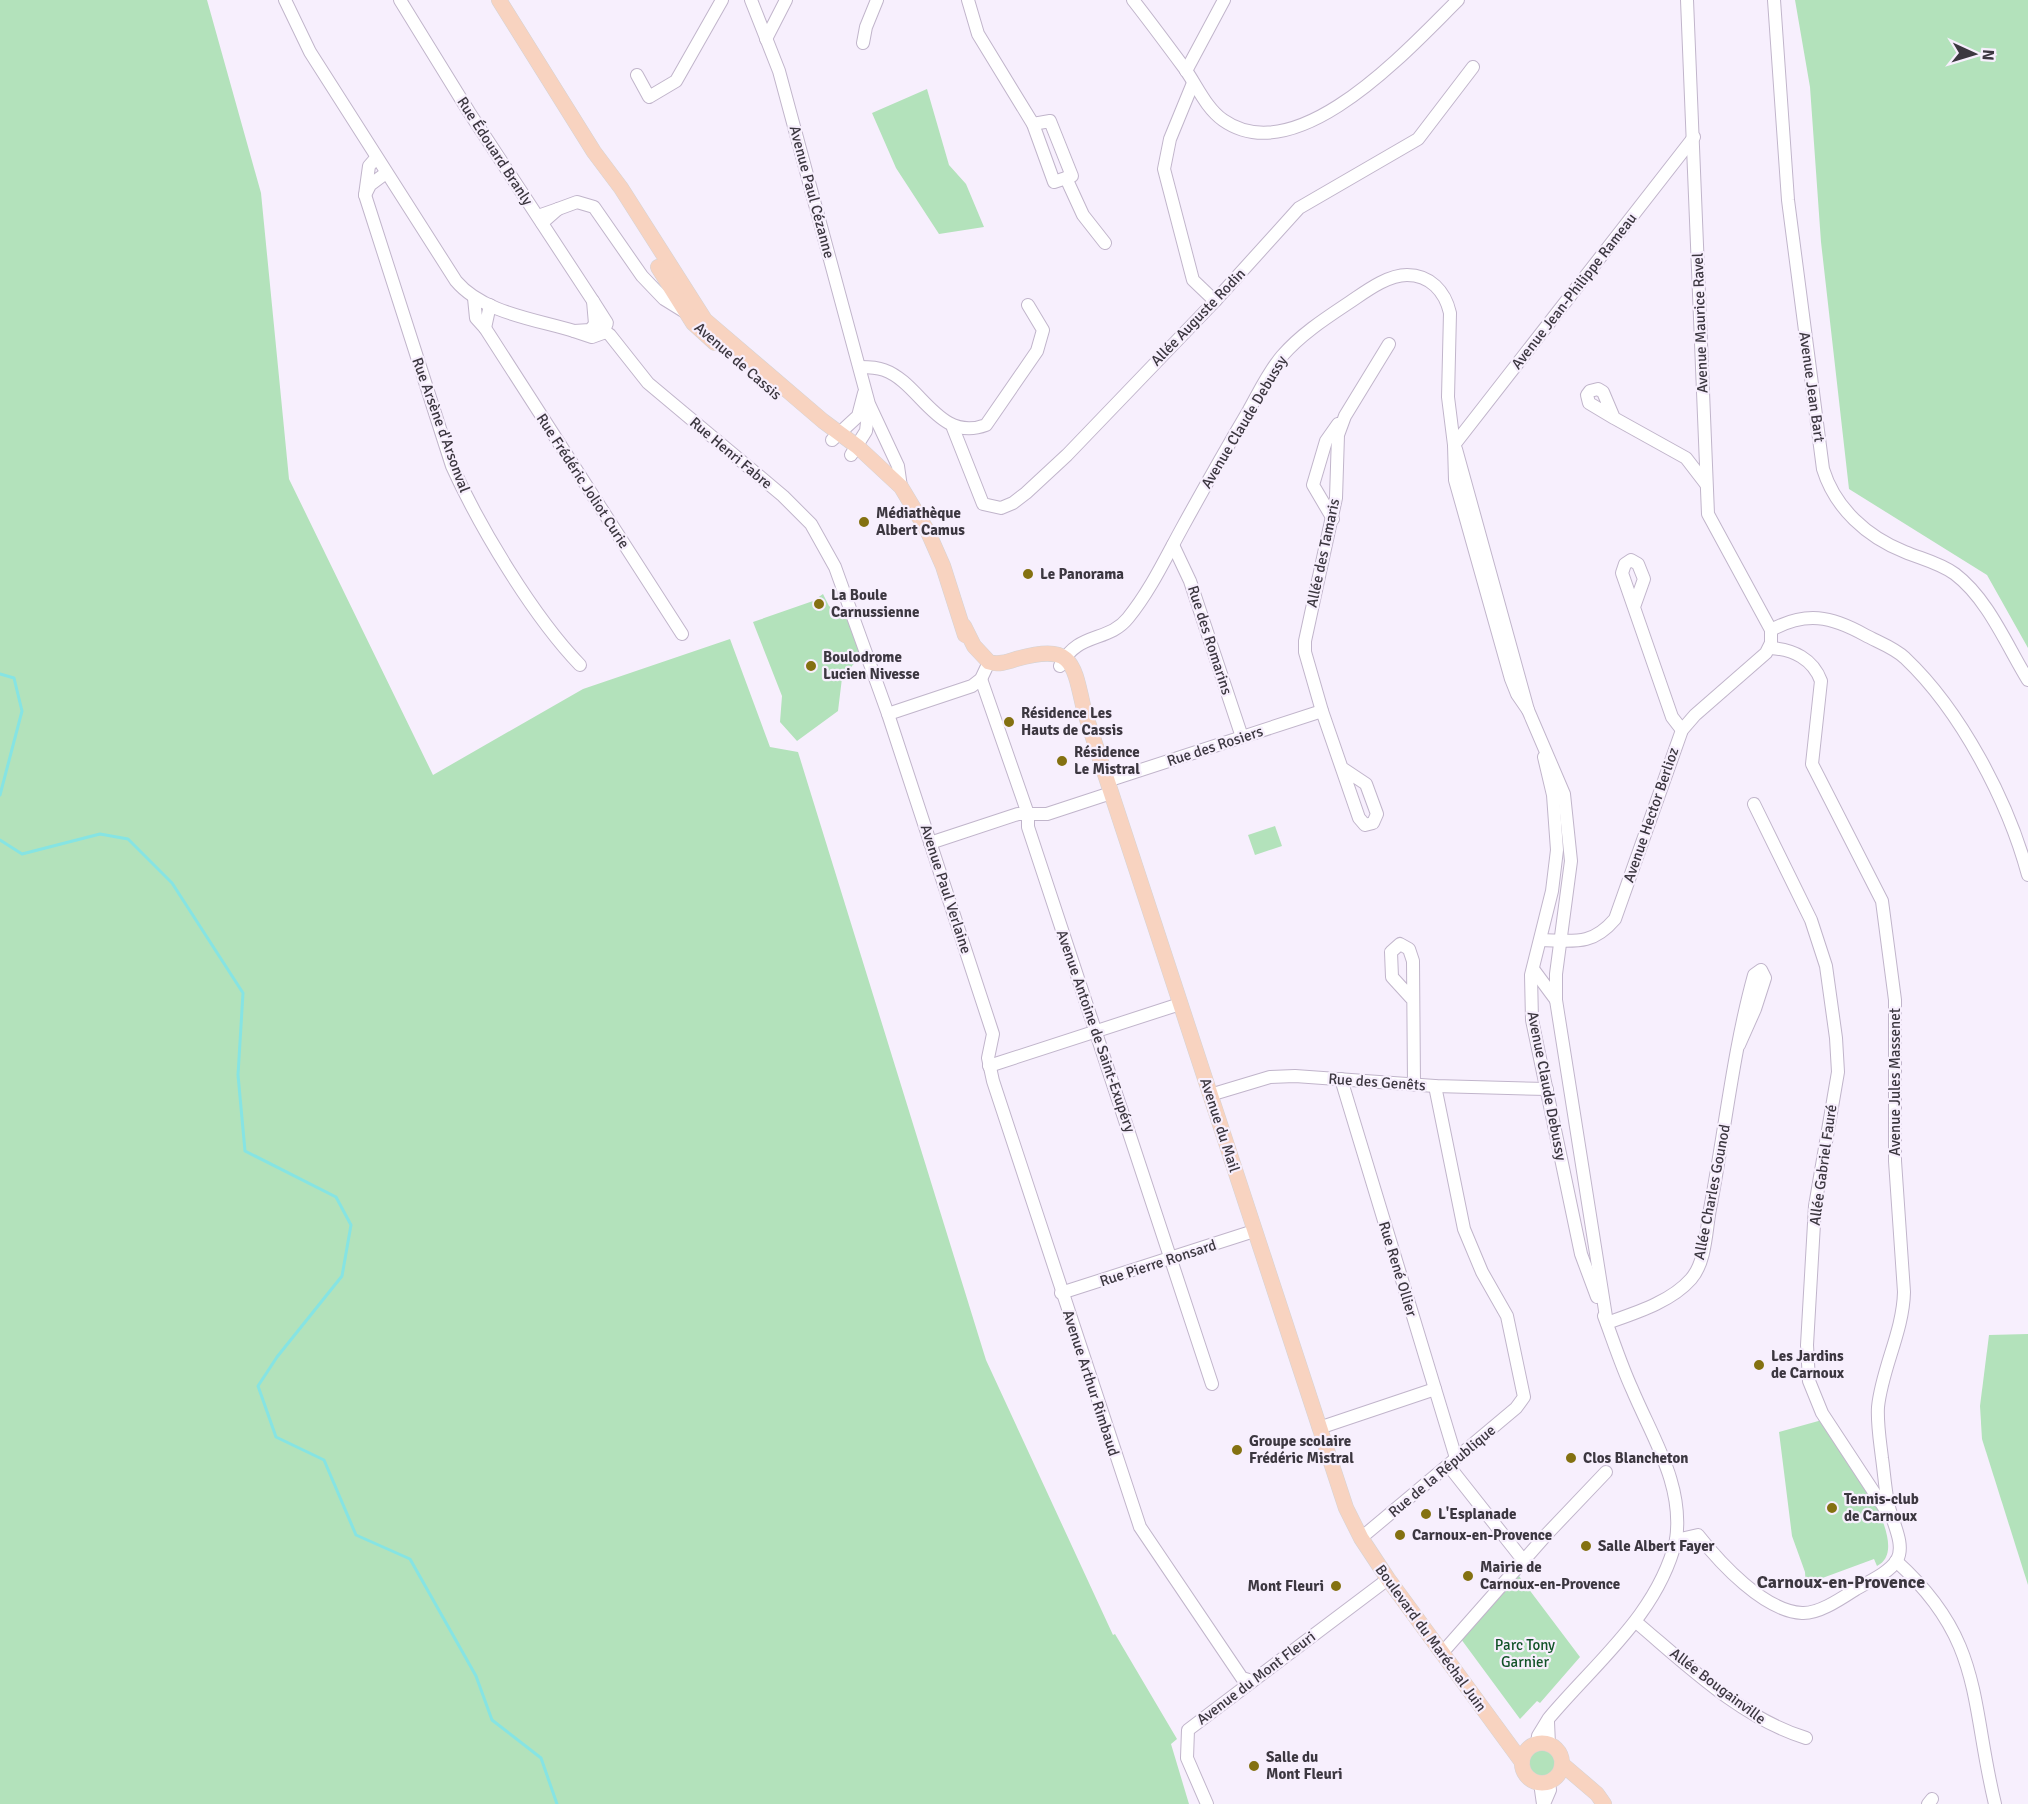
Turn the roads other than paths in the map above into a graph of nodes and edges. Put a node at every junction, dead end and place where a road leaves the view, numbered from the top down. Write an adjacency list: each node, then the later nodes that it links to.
1 (285, 0): 23 (street, Rue Frédéric Joliot Curie)
2 (400, 0): 27 (street, Rue Édouard Branly)
3 (499, 0): 22 (main road, Avenue de Cassis)
4 (722, 0): 18 (street)
5 (751, 0): 14 (street, Avenue Paul Cézanne)
6 (786, 0): 14 (street)
7 (877, 0): 15 (street)
8 (968, 0): 20 (street)
9 (1133, 0): 17 (street)
10 (1224, 0): 17 (street)
11 (1458, 0): 19 (street)
12 (1687, 0): 21 (street, Avenue Maurice Ravel)
13 (1774, 0): 62 (street, Avenue Jean Bart)
14 (766, 39): 38 (street, Avenue Paul Cézanne)
15 (863, 43)
16 (1473, 67): 32 (street, Allée Auguste Rodin)
17 (1186, 71): 19 (street)
18 (638, 75)
19 (1193, 83): 32 (street)
20 (1033, 124): 25 (street); 25 (street)
21 (1694, 137): 45 (street, Avenue Jean-Philippe Rameau); 46 (street, Avenue Maurice Ravel)
22 (594, 152): 29 (main road, Avenue de Cassis); 30 (main road, Avenue de Cassis)
23 (376, 158): 24 (street, Rue Frédéric Joliot Curie); 26 (street, Rue Arsène d'Arsonval)
24 (386, 173): 26 (street); 31 (street, Rue Frédéric Joliot Curie)
25 (1066, 178): 28 (street)
26 (365, 195): 60 (street, Rue Arsène d'Arsonval)
27 (540, 219): 29 (street); 35 (street, Rue Édouard Branly)
28 (1105, 243)
29 (661, 286): 30 (street); 44 (main road, Avenue de Cassis)
30 (684, 291): 44 (main road, Avenue de Cassis)
31 (474, 298): 33 (street, Rue Frédéric Joliot Curie); 36 (street, Rue Frédéric Joliot Curie)
32 (1215, 301): 43 (street, Allée Auguste Rodin)
33 (490, 305): 35 (street); 36 (street)
34 (1028, 305): 43 (street)
35 (600, 327): 54 (street, Rue Henri Fabre)
36 (485, 328): 57 (street, Rue Frédéric Joliot Curie)
37 (1389, 344): 41 (street, Allée des Tamaris)
38 (860, 367): 39 (street, Avenue Paul Cézanne); 43 (street)
39 (865, 386): 40 (street, Avenue Paul Cézanne); 44 (street, Avenue Paul Cézanne)
40 (869, 404): 47 (street, Avenue Paul Cézanne); 50 (street, Avenue Paul Cézanne)
41 (1345, 416): 52 (street, Allée des Tamaris); 52 (street)
42 (1614, 418): 48 (street)
43 (953, 428)
44 (836, 437): 47 (main road, Avenue de Cassis)
45 (1454, 445): 53 (street, Avenue Claude Debussy); 67 (street, Avenue Claude Debussy)
46 (1705, 446): 48 (street); 49 (street, Avenue Maurice Ravel)
47 (854, 451): 50 (main road, Avenue de Cassis); 51 (main road, Avenue de Cassis)
48 (1686, 458): 49 (street)
49 (1706, 484): 56 (street, Avenue Maurice Ravel)
50 (901, 488): 51 (main road, Avenue de Cassis)
51 (909, 503): 61 (main road, Avenue de Cassis)
52 (1333, 519): 63 (street, Allée des Tamaris)
53 (1173, 545): 59 (street, Avenue Claude Debussy); 66 (street, Rue des Romarins)
54 (842, 586): 64 (street, Avenue Paul Verlaine)
55 (1634, 607): 65 (street)
56 (1771, 630): 58 (street); 73 (street)
57 (682, 634)
58 (1770, 648): 65 (street, Avenue Hector Berlioz); 101 (street, Avenue Jules Massenet)
59 (1062, 662): 61 (main road); 69 (main road, Avenue du Mail)
60 (580, 664)
61 (985, 671): 64 (street); 71 (street, Avenue Antoine de Saint-Exupéry)
62 (2028, 680)
63 (1322, 711): 66 (street, Rue des Rosiers); 68 (street, Allée des Tamaris)
64 (888, 714): 72 (street, Avenue Paul Verlaine)
65 (1682, 730): 75 (street, Avenue Hector Berlioz)
66 (1242, 737): 69 (street, Rue des Rosiers)
67 (1539, 738): 74 (street, Avenue Claude Debussy); 75 (street, Avenue Claude Debussy)
68 (1342, 768)
69 (1109, 787): 71 (street, Rue des Rosiers); 79 (main road, Avenue du Mail)
70 (1754, 804): 101 (street, Allée Gabriel Fauré)
71 (1030, 808): 72 (street, Rue des Rosiers); 80 (street, Avenue Antoine de Saint-Exupéry)
72 (930, 843): 81 (street, Avenue Paul Verlaine)
73 (2028, 875)
74 (1541, 940): 75 (street, Avenue Hector Berlioz); 76 (street, Avenue Claude Debussy)
75 (1561, 940): 78 (street, Avenue Claude Debussy)
76 (1533, 969): 78 (street); 88 (street, Avenue Claude Debussy)
77 (1413, 1000): 86 (street)
78 (1556, 1000): 91 (street, Avenue Claude Debussy)
79 (1180, 1004): 80 (street); 89 (main road, Avenue du Mail)
80 (1095, 1032): 83 (street); 93 (street, Avenue Antoine de Saint-Exupéry)
81 (993, 1034): 83 (street); 84 (street, Avenue Paul Verlaine)
82 (1739, 1045): 82 (street, Allée Charles Gounod); 95 (street, Allée Charles Gounod)
83 (1002, 1062): 84 (street)
84 (989, 1066): 94 (street, Avenue Arthur Rimbaud)
85 (1341, 1079): 86 (street, Rue des Genêts); 89 (street, Rue des Genêts); 97 (street, Rue René Ollier)
86 (1414, 1084): 87 (street, Rue des Genêts)
87 (1435, 1086): 88 (street, Rue des Genêts); 99 (street, Rue de la République)
88 (1547, 1089): 92 (street, Avenue Claude Debussy)
89 (1210, 1095): 90 (main road, Avenue du Mail)
90 (1254, 1231): 93 (street, Rue Pierre Ronsard); 98 (main road, Avenue du Mail)
91 (1594, 1250): 92 (street); 95 (street, Avenue Claude Debussy)
92 (1581, 1256): 95 (street, Avenue Claude Debussy)
93 (1171, 1258): 94 (street, Rue Pierre Ronsard); 96 (street, Avenue Antoine de Saint-Exupéry)
94 (1062, 1293): 109 (street, Avenue Arthur Rimbaud)
95 (1607, 1323): 103 (street, Avenue Claude Debussy)
96 (1212, 1384)
97 (1435, 1389): 98 (street); 99 (street, Rue René Ollier)
98 (1319, 1428): 102 (main road, Avenue du Mail)
99 (1452, 1462): 102 (street, Rue de la République); 104 (street)
100 (1606, 1472): 104 (street)
101 (1892, 1519): 105 (street, Avenue Jules Massenet)
102 (1361, 1538): 106 (main road, Boulevard du Maréchal Juin)
103 (1676, 1540): 105 (street); 107 (street, Avenue Claude Debussy)
104 (1523, 1560): 108 (street)
105 (1896, 1561): 120 (street)
106 (1388, 1579): 108 (main road, Boulevard du Maréchal Juin); 109 (street, Avenue du Mont Fleuri)
107 (1636, 1622): 111 (street, Allée Bougainville); 112 (street, Avenue Claude Debussy)
108 (1442, 1653): 110 (main road, Boulevard du Maréchal Juin)
109 (1245, 1682): 117 (street, Avenue du Mont Fleuri)
110 (1504, 1736): 112 (main road); 113 (main road, Boulevard du Maréchal Juin)
111 (1806, 1738)
112 (1539, 1745): 113 (main road); 114 (main road)
113 (1522, 1762): 115 (main road)
114 (1563, 1764): 115 (main road); 116 (main road)
115 (1548, 1782): 116 (main road); 118 (street)
116 (1586, 1785): 119 (main road)
117 (1207, 1804)
118 (1543, 1804)
119 (1604, 1804)
120 (1995, 1804)

